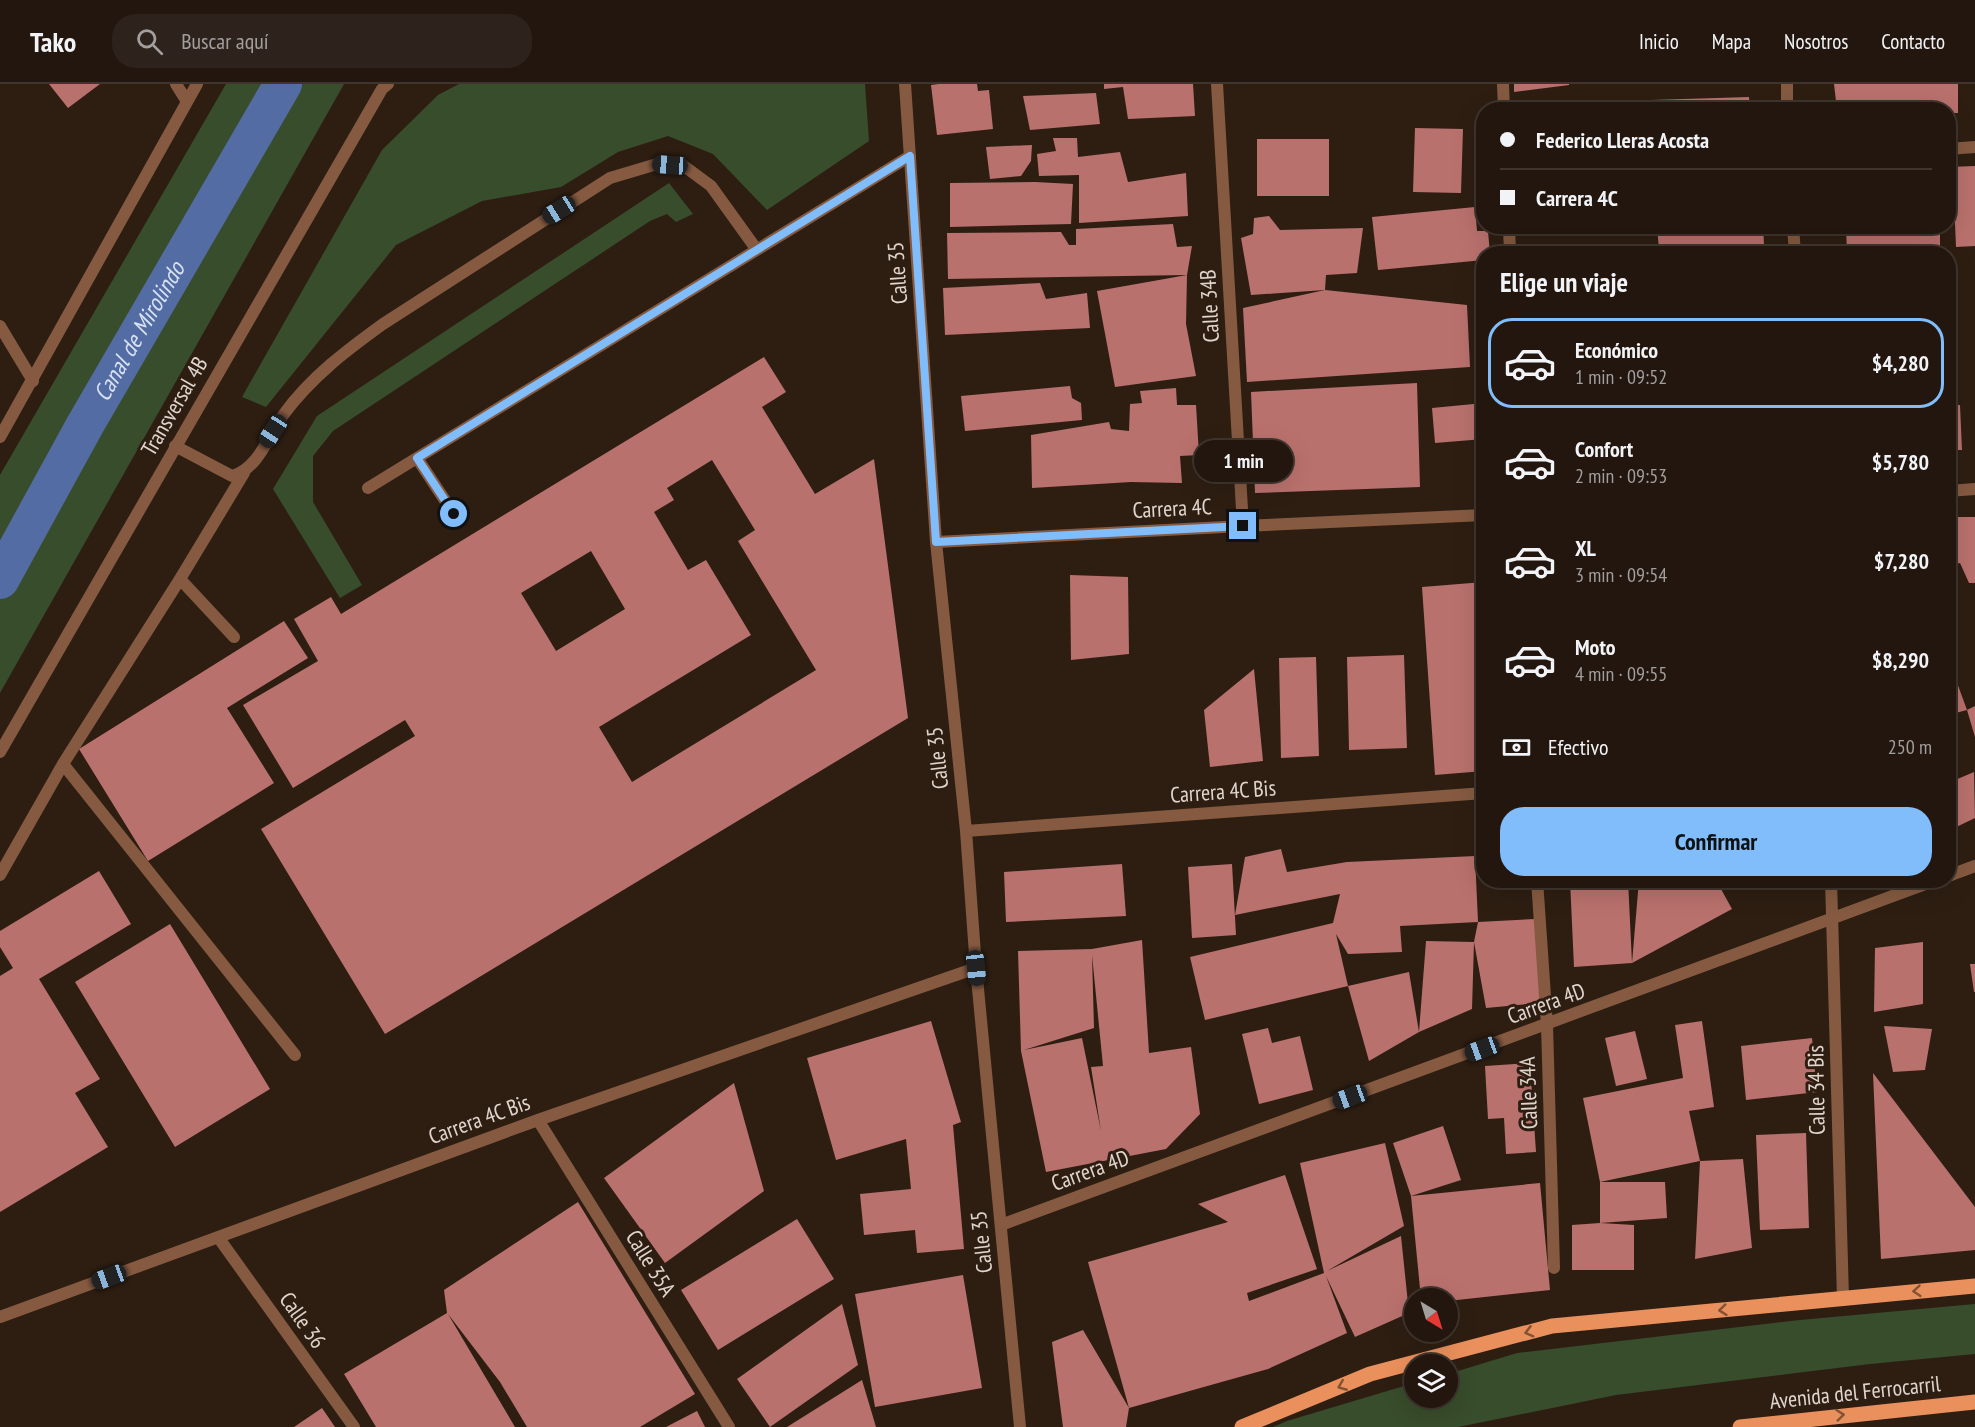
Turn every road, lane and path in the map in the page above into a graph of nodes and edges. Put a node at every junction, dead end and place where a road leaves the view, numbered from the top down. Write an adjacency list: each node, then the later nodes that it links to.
1 (177, 84): 8 (street)
2 (196, 84): 8 (street)
3 (388, 84): 18 (street, Transversal 4B)
4 (906, 84): 13 (street, Calle 35)
5 (1217, 84): 26 (street, Calle 34B)
6 (1503, 84): 9 (street)
7 (1786, 84): 10 (street)
8 (186, 100): 16 (street)
9 (1504, 102)
10 (1787, 102)
11 (1975, 147): 12 (street)
12 (1956, 148)
13 (910, 156): 14 (street); 27 (street, Calle 35)
14 (758, 250): 19 (street); 20 (street)
15 (0, 326): 16 (street)
16 (33, 381): 17 (street)
17 (0, 437)
18 (176, 446): 20 (street); 30 (street, Transversal 4B)
19 (417, 458): 21 (street); 24 (street)
20 (244, 473): 28 (street)
21 (368, 488)
22 (1975, 489): 23 (street)
23 (1956, 490)
24 (454, 514)
25 (1476, 515): 26 (street, Carrera 4C)
26 (1243, 526): 27 (street, Carrera 4C)
27 (936, 542): 33 (street, Calle 35)
28 (180, 579): 29 (street); 31 (street)
29 (234, 637)
30 (0, 752)
31 (63, 764): 36 (street); 43 (street)
32 (1476, 794): 33 (street, Carrera 4C Bis)
33 (966, 831): 41 (street, Calle 35)
34 (1975, 866): 35 (street)
35 (1956, 873)
36 (0, 875)
37 (1538, 888): 42 (street, Calle 34A)
38 (1831, 888): 40 (street, Calle 34 Bis)
39 (1915, 888): 40 (street, Carrera 4D)
40 (1833, 920): 42 (street, Carrera 4D); 49 (street, Calle 34 Bis)
41 (976, 968): 44 (street, Carrera 4C Bis); 45 (street, Calle 35)
42 (1547, 1025): 45 (street, Carrera 4D); 47 (street, Calle 34A)
43 (295, 1055)
44 (538, 1120): 46 (street, Carrera 4C Bis); 53 (street, Calle 35A)
45 (1001, 1225): 54 (street, Calle 35)
46 (218, 1237): 50 (street, Carrera 4C Bis); 52 (street, Calle 36)
47 (1554, 1268)
48 (1975, 1286): 49 (main road, one-way to 49)
49 (1843, 1298): 55 (main road, one-way to 55)
50 (0, 1317)
51 (1975, 1402): 56 (main road, Avenida del Ferrocarril, one-way to 51)
52 (354, 1427)
53 (729, 1427)
54 (1020, 1427)
55 (1242, 1427)
56 (1740, 1427)

